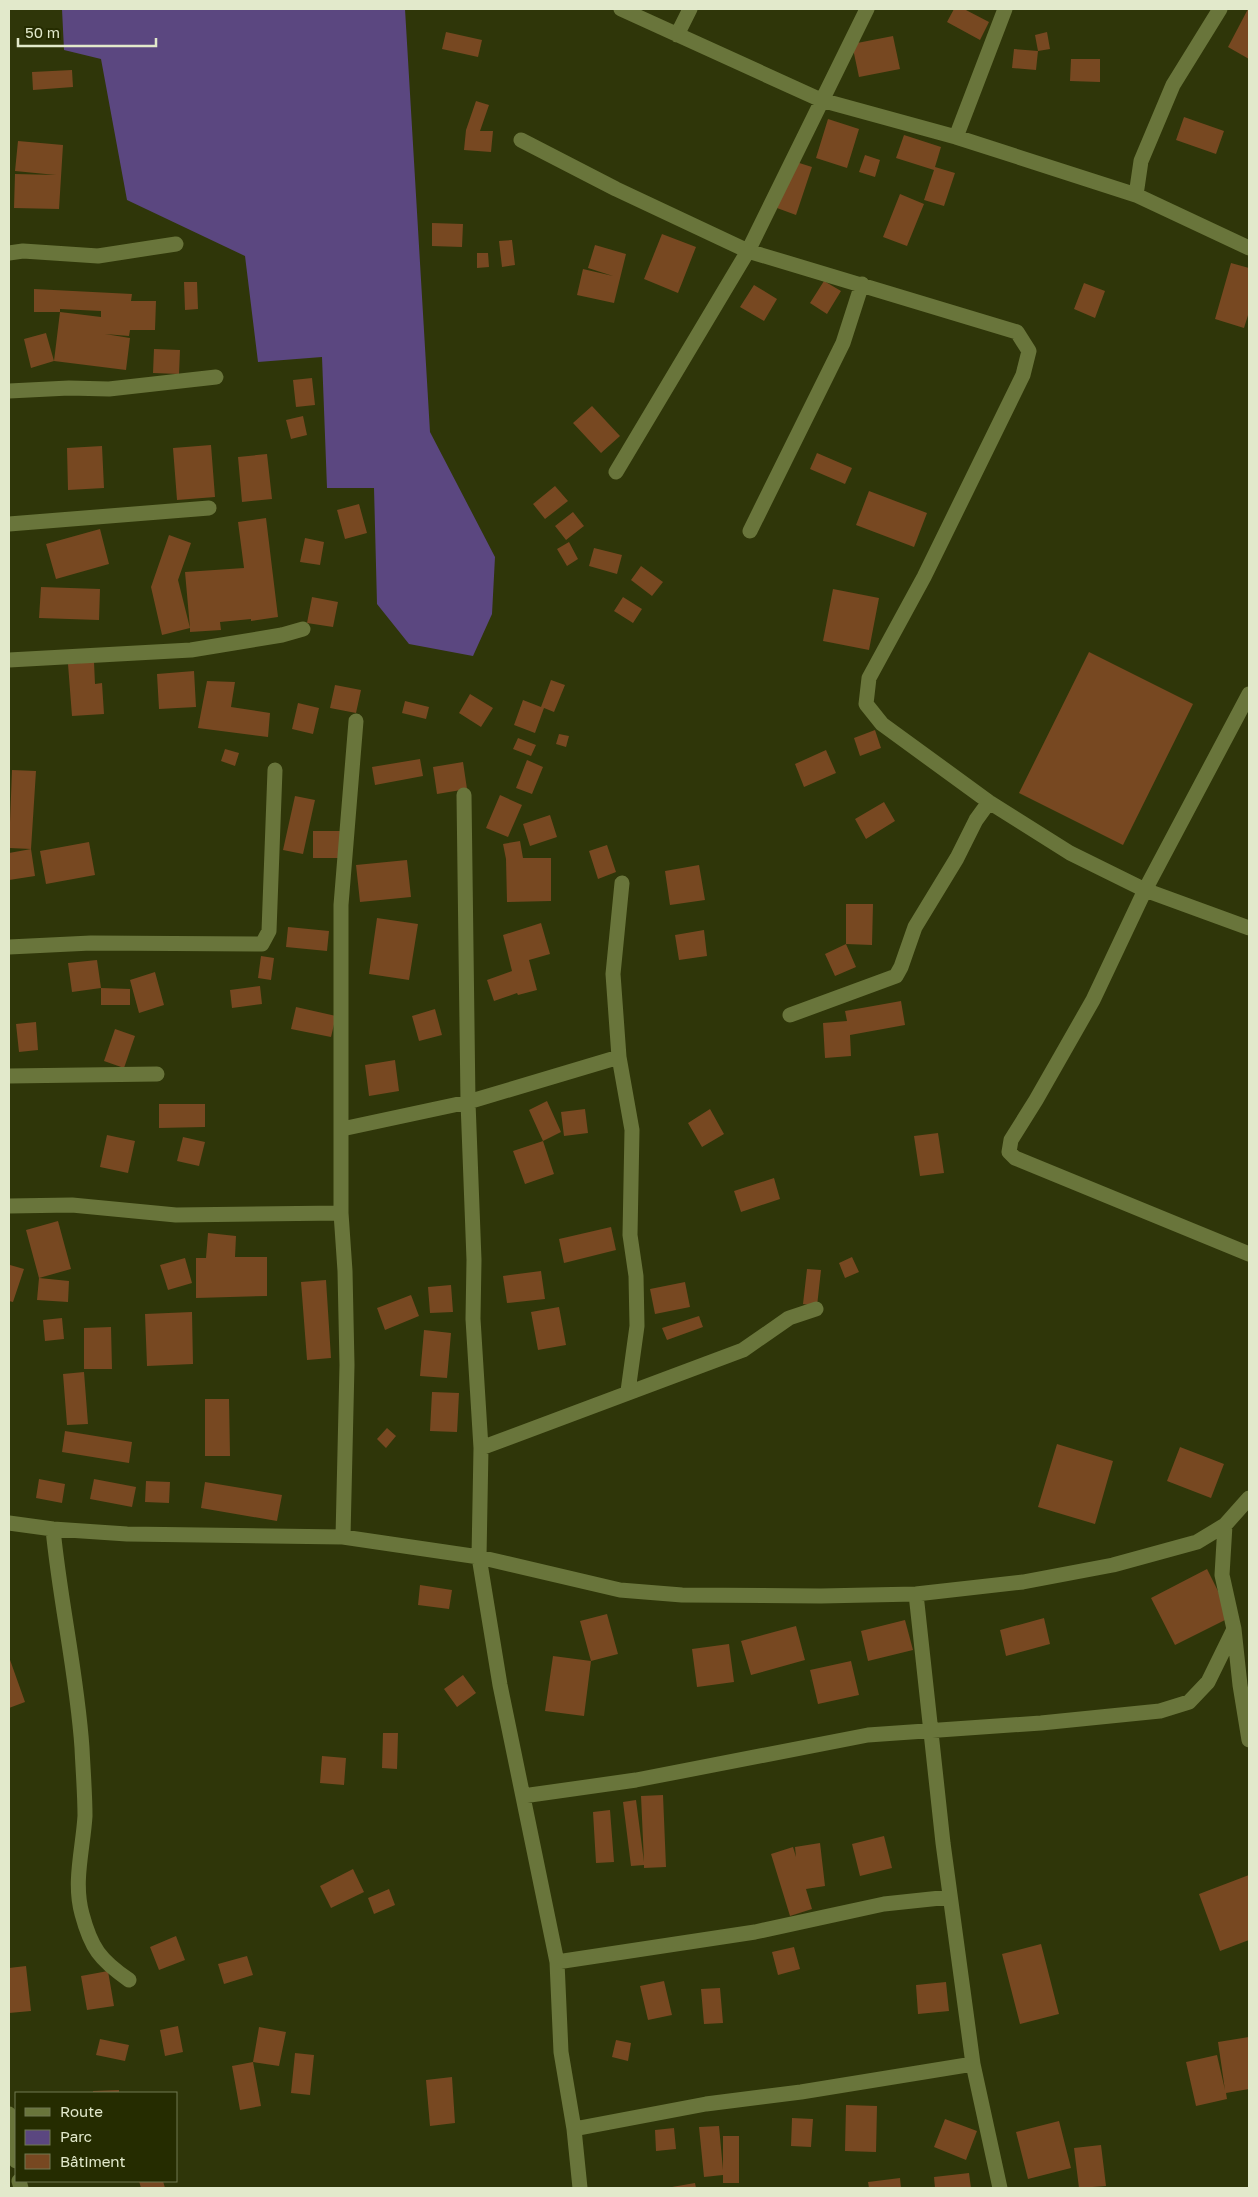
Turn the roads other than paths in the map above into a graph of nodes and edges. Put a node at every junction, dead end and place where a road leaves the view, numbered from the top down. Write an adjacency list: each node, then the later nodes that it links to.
1 (621, 9): 6 (street)
2 (690, 9): 6 (street)
3 (867, 9): 7 (street)
4 (1004, 9): 8 (street)
5 (1220, 9): 10 (street)
6 (677, 35): 7 (street)
7 (821, 100): 8 (street); 13 (street)
8 (956, 137): 10 (street)
9 (521, 140): 13 (street)
10 (1136, 195): 12 (street)
11 (176, 244): 14 (street)
12 (1249, 248)
13 (748, 251): 15 (street); 18 (street)
14 (9, 254)
15 (862, 284): 21 (street); 28 (street)
16 (216, 377): 17 (street)
17 (9, 390)
18 (616, 472)
19 (209, 508): 20 (street)
20 (9, 524)
21 (750, 531)
22 (303, 629): 23 (street)
23 (9, 660)
24 (1249, 694): 30 (street)
25 (356, 721): 38 (street)
26 (274, 770): 32 (street)
27 (464, 795): 37 (street)
28 (988, 802): 30 (street); 33 (street)
29 (622, 883): 34 (street)
30 (1145, 890): 31 (street); 41 (street)
31 (1249, 928)
32 (9, 947)
33 (790, 1015)
34 (619, 1057): 37 (street); 43 (street)
35 (157, 1074): 36 (street)
36 (9, 1076)
37 (468, 1102): 38 (street); 44 (street)
38 (342, 1129): 40 (street)
39 (9, 1206): 40 (street)
40 (341, 1213): 49 (street)
41 (1249, 1254)
42 (816, 1310): 43 (street)
43 (628, 1392): 44 (street)
44 (481, 1448): 50 (street)
45 (1249, 1498): 47 (street)
46 (9, 1523): 48 (street)
47 (1225, 1525): 51 (street); 52 (street)
48 (53, 1529): 49 (street); 58 (street)
49 (343, 1537): 50 (street)
50 (479, 1557): 51 (street); 55 (street)
51 (916, 1594): 53 (street)
52 (1234, 1629): 53 (street); 54 (street)
53 (929, 1729): 55 (street); 56 (street)
54 (1249, 1740)
55 (524, 1796): 57 (street)
56 (950, 1897): 57 (street); 59 (street)
57 (557, 1962): 61 (street)
58 (128, 1980)
59 (973, 2064): 61 (street); 64 (street)
60 (9, 2114): 62 (street)
61 (574, 2129): 63 (street)
62 (15, 2154)
63 (580, 2188)
64 (1000, 2188)

